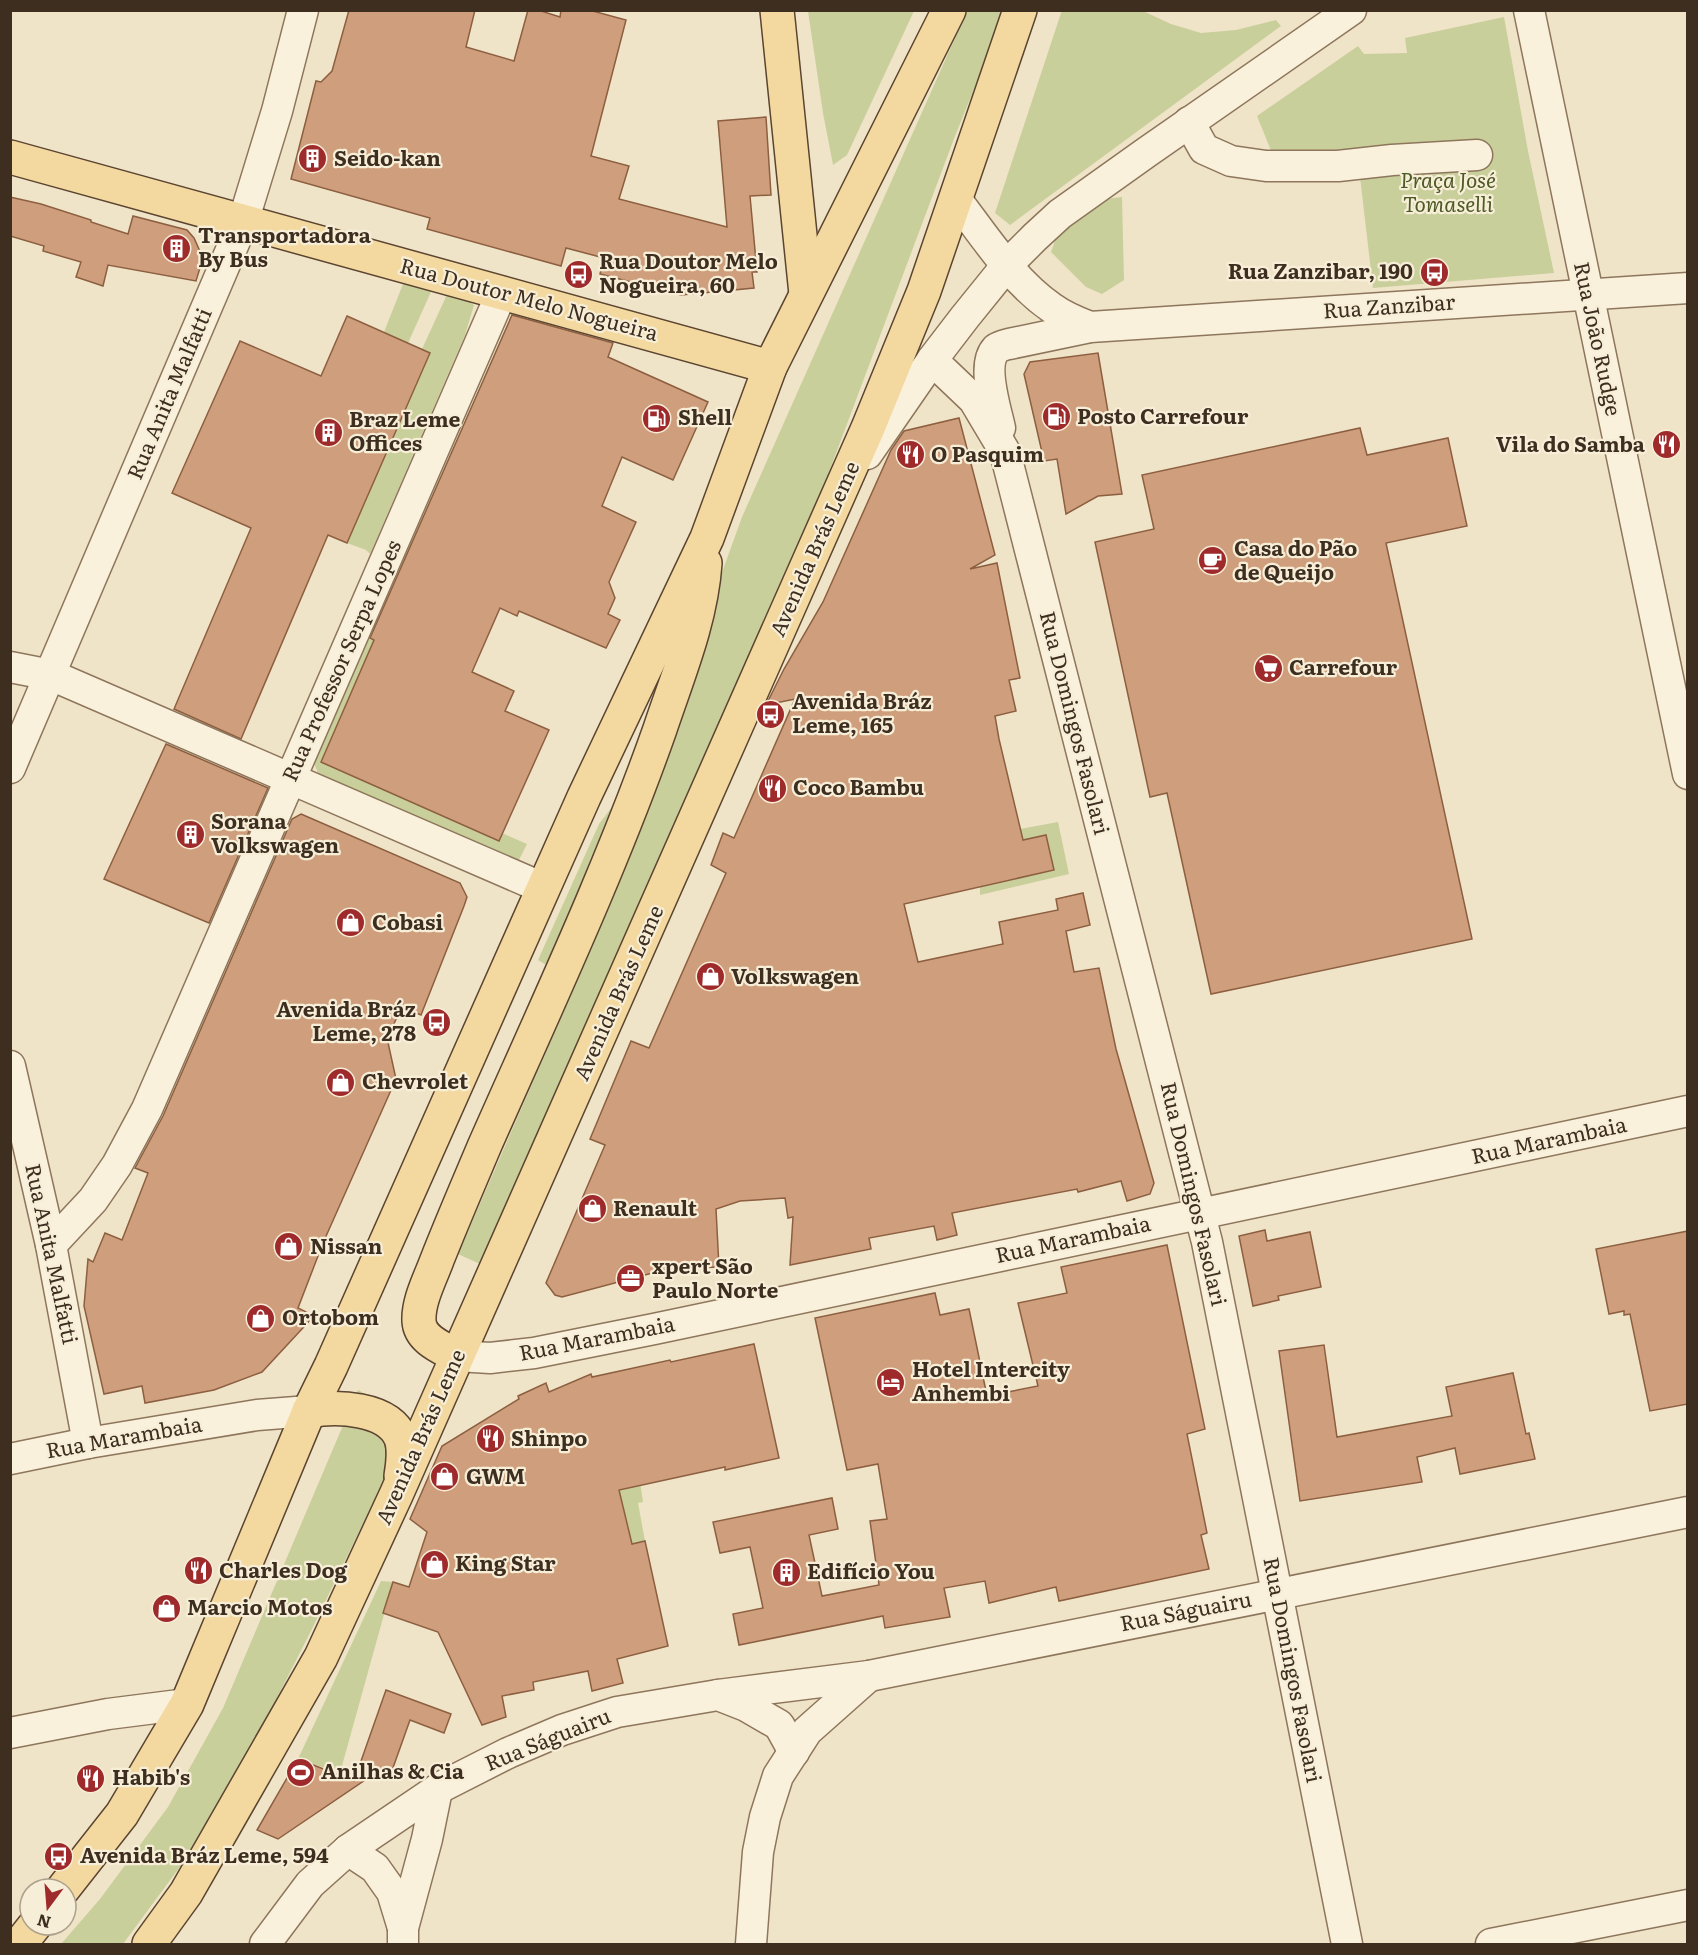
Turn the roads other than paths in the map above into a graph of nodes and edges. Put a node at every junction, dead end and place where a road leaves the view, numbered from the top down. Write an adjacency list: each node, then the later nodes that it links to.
1 (303, 10): 11 (street, Rua Anita Malfatti)
2 (777, 10): 15 (main road)
3 (949, 10): 15 (main road)
4 (1020, 10): 10 (main road, Avenida Brás Leme)
5 (1351, 10): 7 (street)
6 (1528, 10): 16 (street, Rua João Rudge)
7 (1189, 122): 8 (street); 12 (street)
8 (1477, 155)
9 (10, 157): 11 (main road, Rua Doutor Melo Nogueira)
10 (957, 200): 12 (street, Rua Zanzibar); 22 (main road, Avenida Brás Leme)
11 (243, 222): 14 (main road, Rua Doutor Melo Nogueira); 25 (street, Rua Anita Malfatti)
12 (1007, 265): 17 (street, Rua Zanzibar); 19 (street)
13 (1688, 288): 16 (street, Rua Zanzibar)
14 (502, 292): 20 (main road, Rua Doutor Melo Nogueira); 29 (street, Rua Professor Serpa Lopes)
15 (807, 294): 20 (main road)
16 (1587, 295): 17 (street, Rua Zanzibar); 26 (street, Rua João Rudge)
17 (1090, 327): 18 (street, Rua Zanzibar)
18 (1010, 344): 21 (street, Rua Domingos Fasolari)
19 (932, 360): 21 (street, Rua Domingos Fasolari); 22 (street)
20 (770, 367): 23 (main road)
21 (1005, 452): 33 (street, Rua Domingos Fasolari)
22 (837, 499): 35 (main road, Avenida Brás Leme)
23 (707, 538): 30 (main road); 35 (main road)
24 (10, 667): 25 (street)
25 (51, 675): 27 (street, Rua Anita Malfatti); 29 (street)
26 (1679, 704): 28 (street, Rua João Rudge)
27 (10, 768)
28 (1688, 774)
29 (291, 778): 30 (street); 34 (street, Rua Professor Serpa Lopes)
30 (543, 888): 36 (main road)
31 (10, 1066): 34 (street, Rua Anita Malfatti)
32 (1688, 1111): 33 (street, Rua Marambaia)
33 (1199, 1214): 35 (street, Rua Marambaia); 41 (street, Rua Domingos Fasolari)
34 (51, 1245): 37 (street, Rua Anita Malfatti)
35 (457, 1356): 39 (main road, Avenida Brás Leme)
36 (309, 1411): 37 (street, Rua Marambaia); 39 (main road); 44 (main road)
37 (88, 1443): 38 (street, Rua Marambaia)
38 (10, 1459)
39 (396, 1495): 52 (main road, Avenida Brás Leme)
40 (1688, 1512): 41 (street, Rua Ságuairu)
41 (1277, 1594): 42 (street, Rua Ságuairu); 55 (street, Rua Domingos Fasolari)
42 (869, 1676): 43 (street, Rua Ságuairu); 46 (street)
43 (718, 1695): 46 (street); 47 (street, Rua Ságuairu)
44 (187, 1704): 45 (street); 49 (main road)
45 (10, 1733)
46 (794, 1752): 54 (street)
47 (436, 1790): 48 (street, Rua Ságuairu); 51 (street)
48 (348, 1850): 51 (street); 53 (street, Rua Ságuairu)
49 (72, 1877)
50 (1688, 1905): 56 (street)
51 (403, 1936)
52 (149, 1944)
53 (265, 1944)
54 (751, 1944)
55 (1347, 1944)
56 (1491, 1944)

